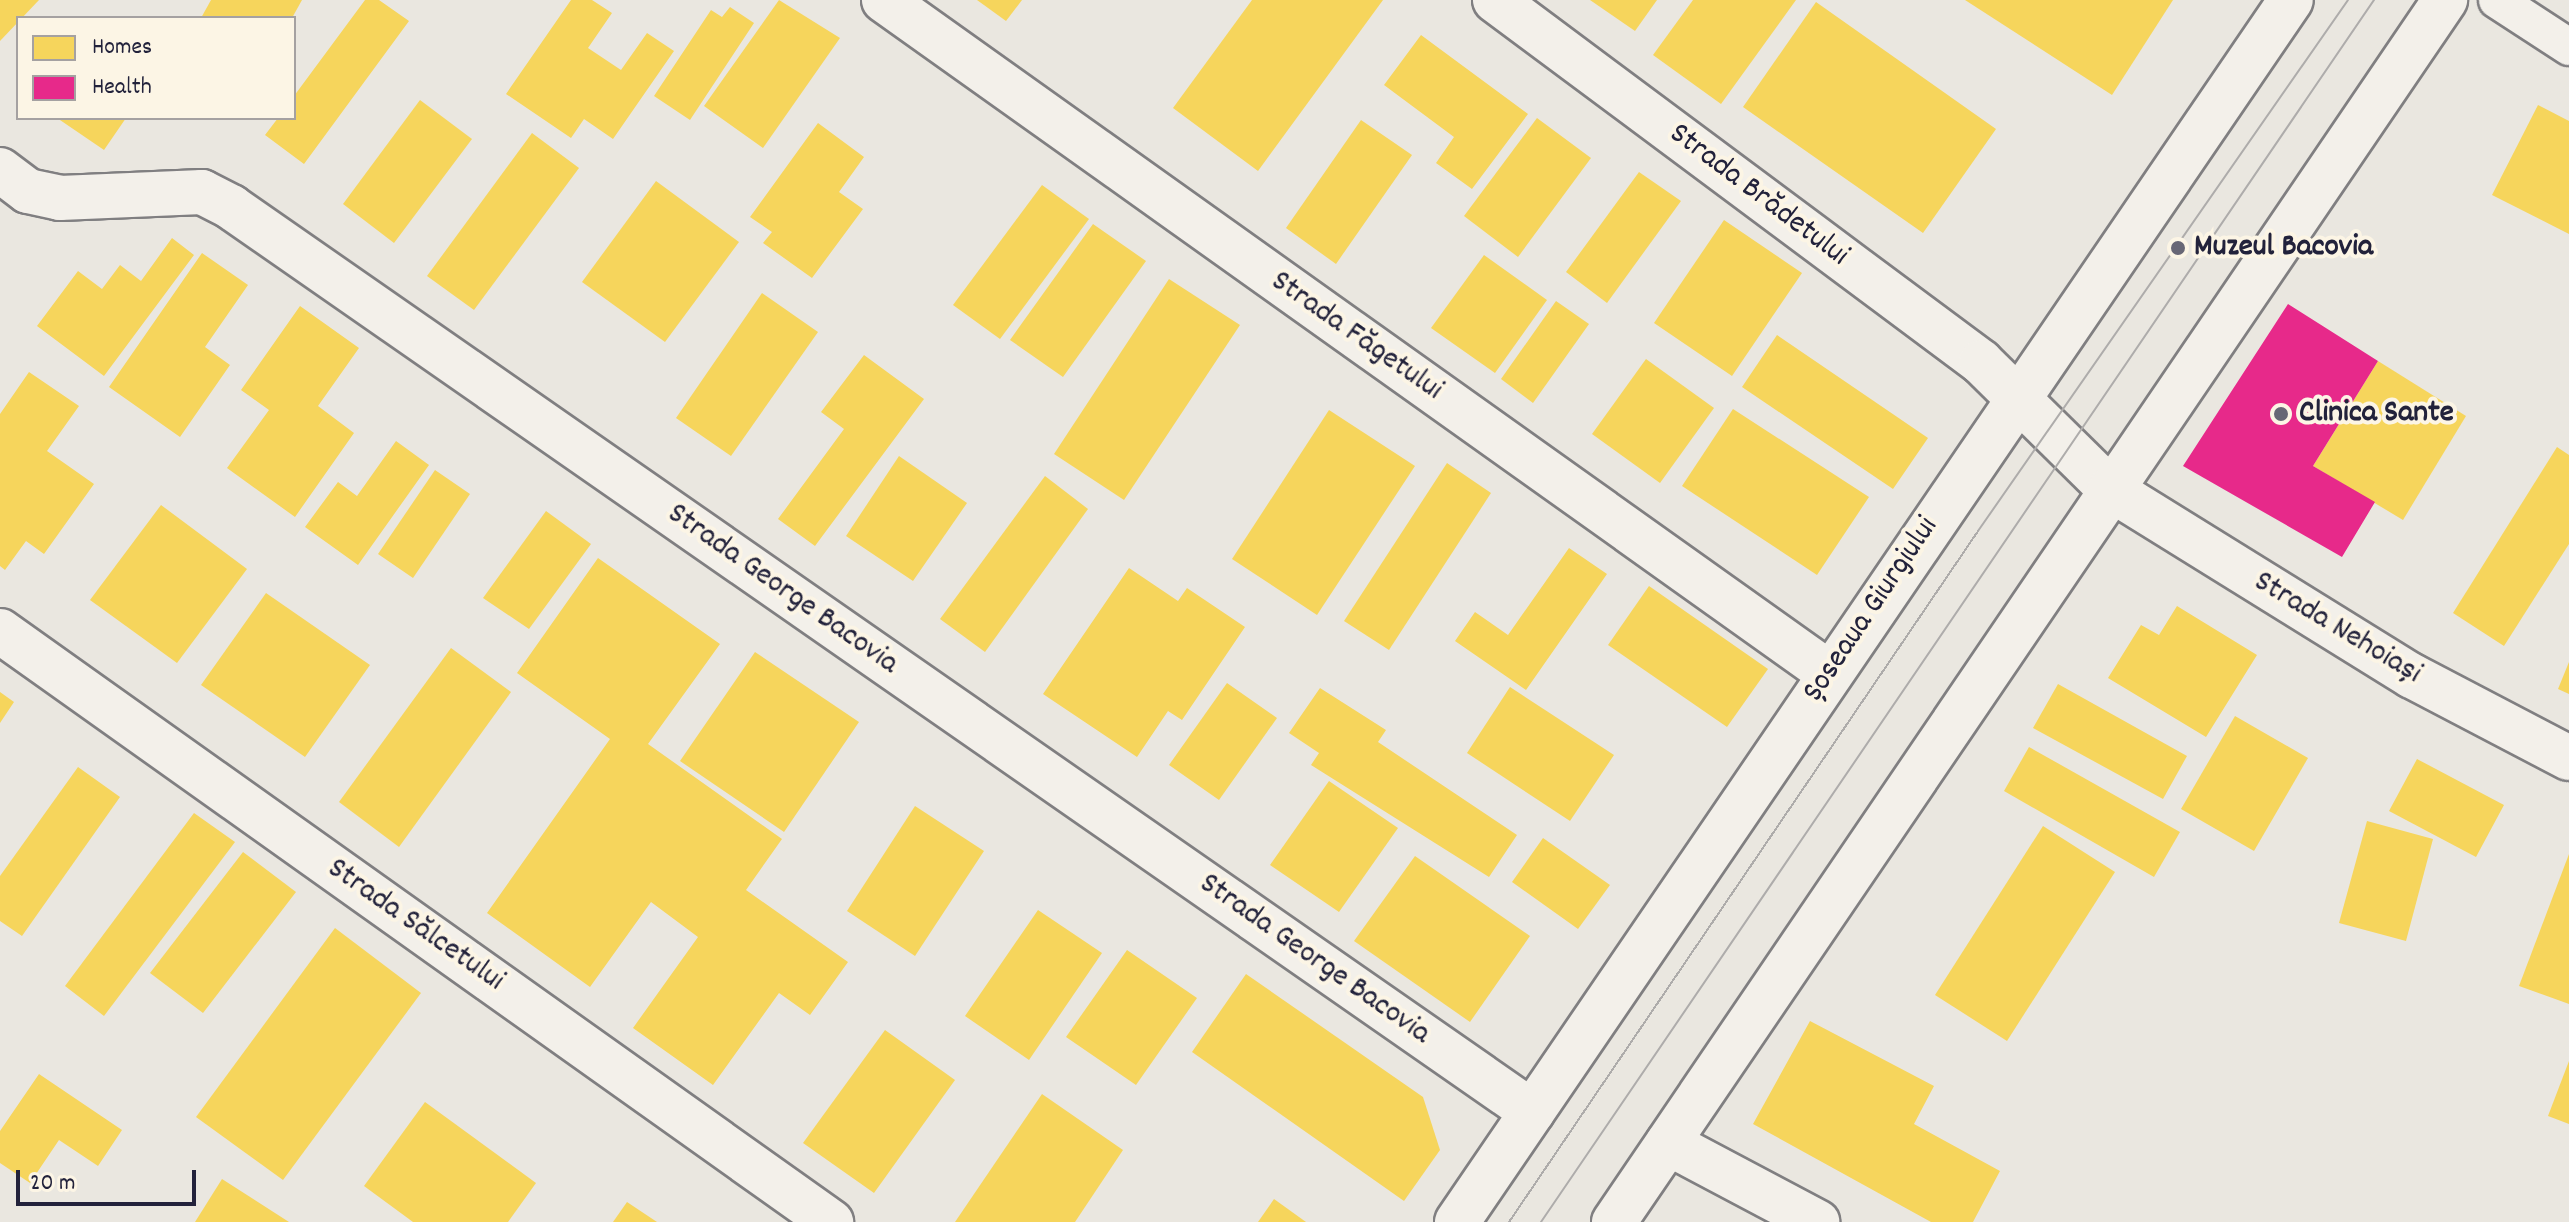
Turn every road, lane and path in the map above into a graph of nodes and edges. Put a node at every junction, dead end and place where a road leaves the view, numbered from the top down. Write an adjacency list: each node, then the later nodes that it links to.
1 (884, 0): 11 (street, Strada Făgetului)
2 (1495, 0): 8 (street, Strada Brădetului)
3 (2291, 0): 8 (street, Șoseaua Giurgiului)
4 (2445, 0): 9 (street)
5 (2497, 0): 6 (lane)
6 (2569, 47)
7 (0, 170): 13 (street, Strada George Bacovia)
8 (2019, 396): 9 (street, Strada Brădetului); 11 (street, Șoseaua Giurgiului)
9 (2110, 489): 12 (street, Strada Nehoiași); 14 (street)
10 (0, 631): 15 (street, Strada Sălcetului)
11 (1829, 673): 13 (street, Șoseaua Giurgiului)
12 (2569, 758)
13 (1532, 1112): 16 (street, Șoseaua Giurgiului)
14 (1668, 1143): 17 (street); 18 (street)
15 (831, 1222)
16 (1457, 1222)
17 (1614, 1222)
18 (1817, 1222)

